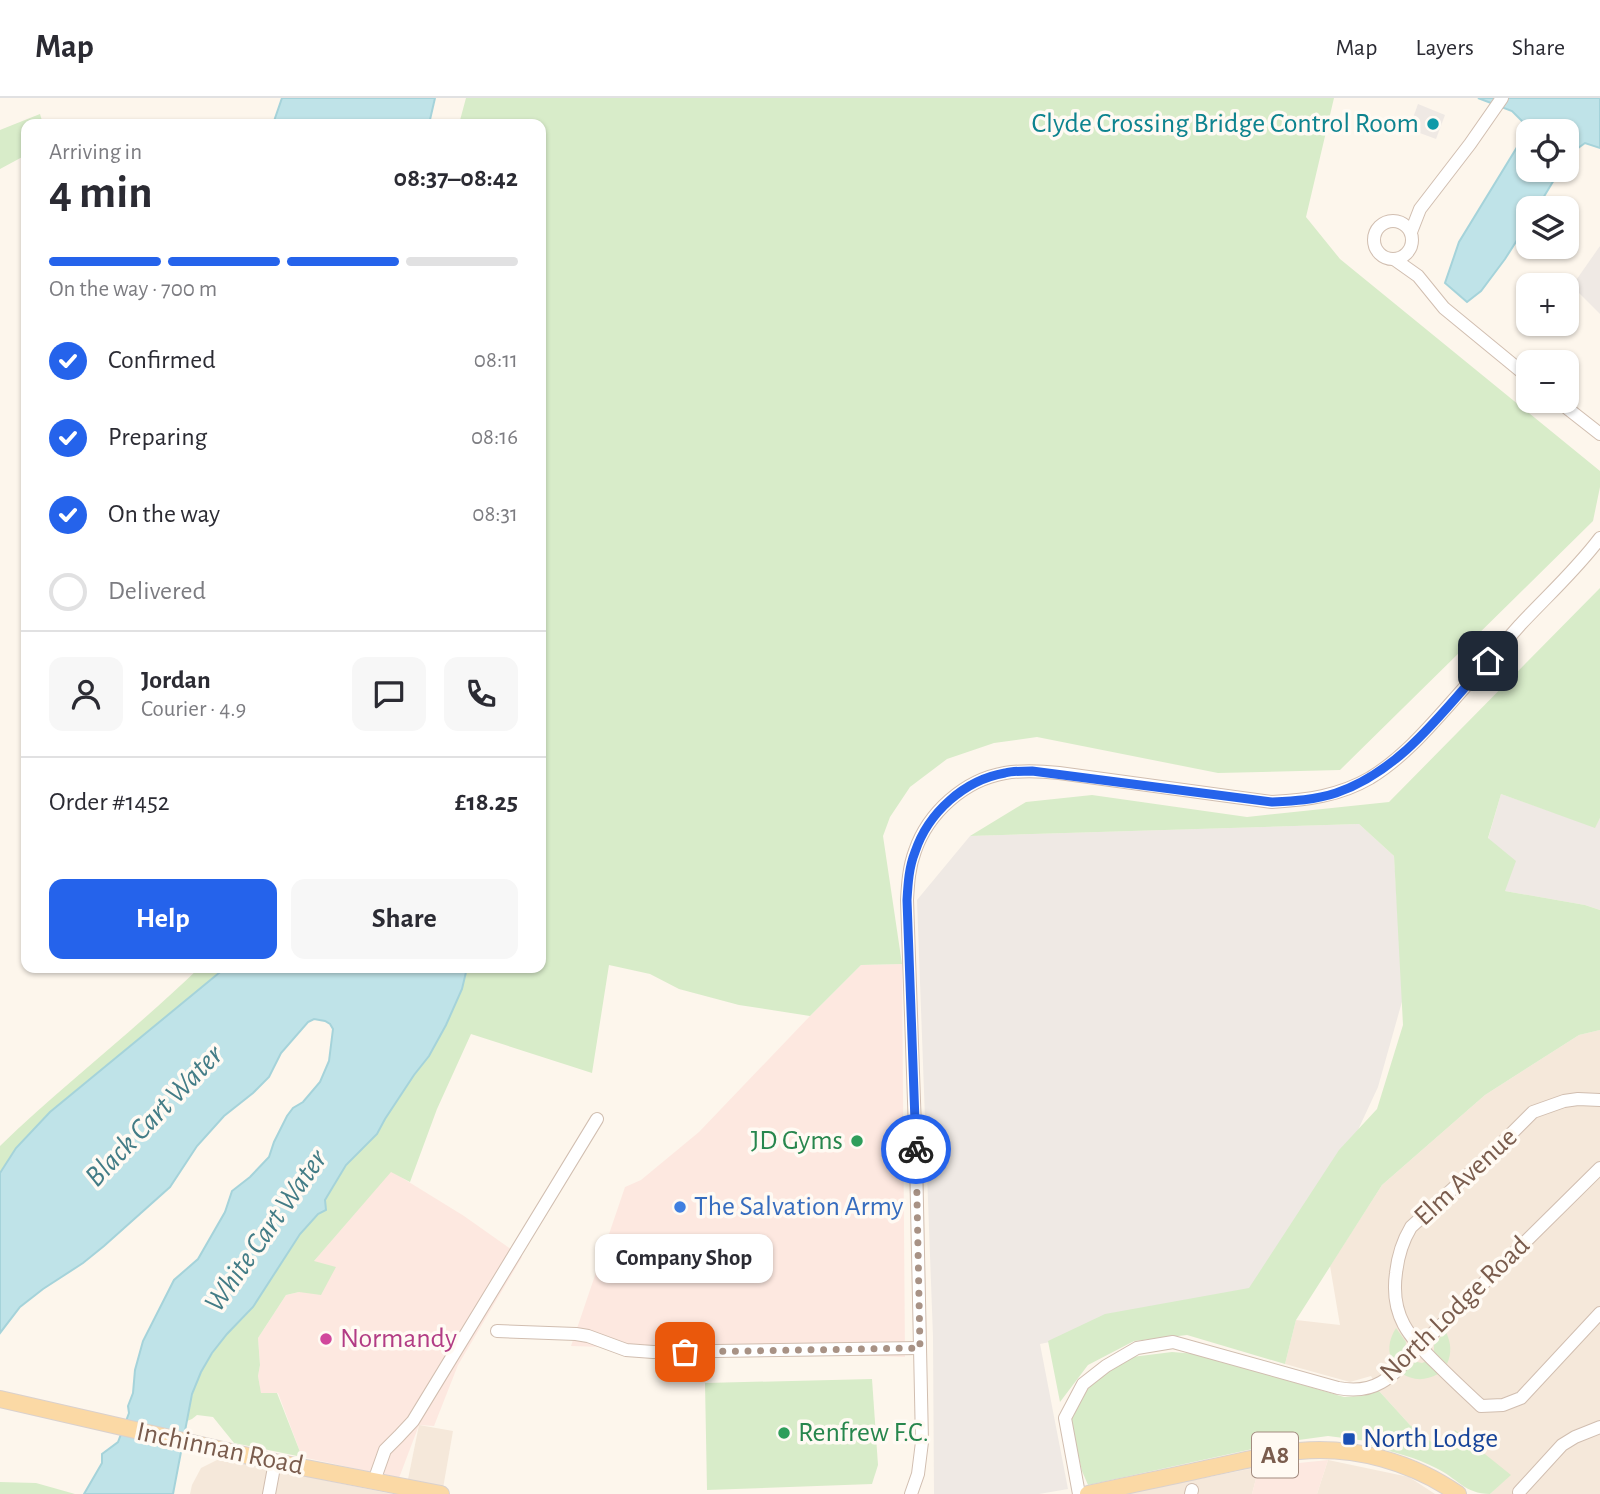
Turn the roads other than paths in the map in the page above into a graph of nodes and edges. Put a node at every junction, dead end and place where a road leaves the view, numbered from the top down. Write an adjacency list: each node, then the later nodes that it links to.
1 (1502, 98): 2 (street)
2 (1420, 209): 3 (street); 4 (street)
3 (1400, 222): 4 (street); 6 (street)
4 (1411, 232): 5 (street)
5 (1411, 248): 6 (street); 7 (street)
6 (1394, 259): 7 (street)
7 (1418, 276): 8 (street)
8 (1516, 367)
9 (1573, 413): 10 (street)
10 (1600, 434)
11 (1600, 538): 18 (street)
12 (1600, 1100): 17 (street, Elm Avenue)
13 (597, 1119): 22 (street)
14 (1600, 1168): 17 (street, North Lodge Road)
15 (1600, 1313): 17 (street, Elm Avenue)
16 (497, 1331): 18 (street)
17 (1419, 1347): 27 (street, North Lodge Road)
18 (920, 1348): 26 (street)
19 (0, 1399): 21 (main road, Inchinnan Road)
20 (1600, 1427): 23 (street)
21 (275, 1462): 22 (main road, Inchinnan Road); 24 (street)
22 (374, 1481): 25 (main road, Inchinnan Road)
23 (1519, 1492)
24 (269, 1494)
25 (441, 1494)
26 (911, 1494)
27 (1079, 1494)
28 (1088, 1494): 29 (main road, A8)
29 (1458, 1494)

